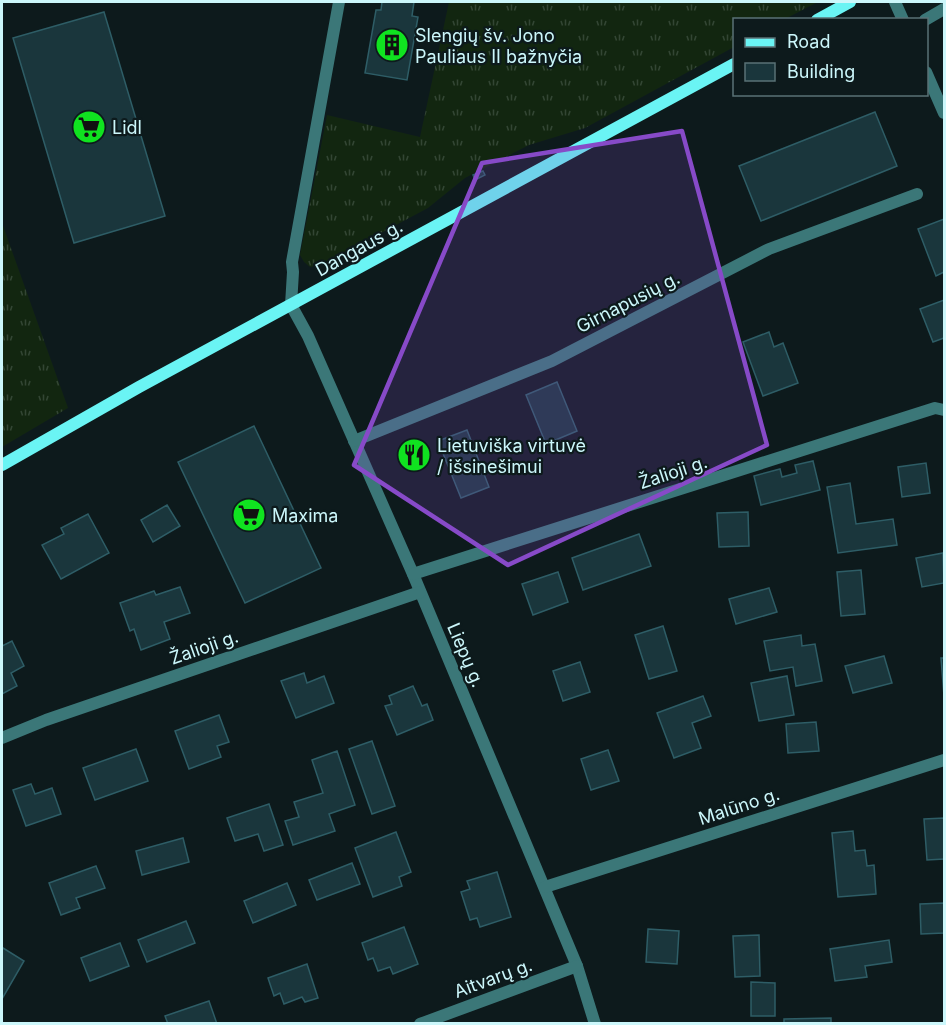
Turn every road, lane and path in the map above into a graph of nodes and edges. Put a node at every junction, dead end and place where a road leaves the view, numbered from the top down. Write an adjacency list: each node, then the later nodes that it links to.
1 (339, 2): 12 (street)
2 (850, 2): 5 (main road)
3 (895, 2): 6 (street)
4 (945, 9): 7 (street)
5 (821, 18)
6 (902, 18)
7 (928, 18)
8 (733, 65): 12 (main road, Dangaus g.)
9 (928, 74): 10 (street)
10 (945, 113)
11 (917, 194): 14 (street, Girnapusių g.)
12 (291, 305): 14 (street, Liepų g.); 15 (main road, Dangaus g.)
13 (945, 410): 16 (street, Žalioji g.)
14 (354, 441): 16 (street, Liepų g.)
15 (2, 465)
16 (413, 574): 17 (street, Liepų g.)
17 (420, 592): 18 (street, Žalioji g.); 20 (street, Liepų g.)
18 (2, 738)
19 (945, 760): 20 (street, Malūno g.)
20 (545, 887): 21 (street, Liepų g.)
21 (577, 966): 22 (street, Aitvarų g.); 23 (street, Liepų g.)
22 (420, 1023)
23 (595, 1023)

